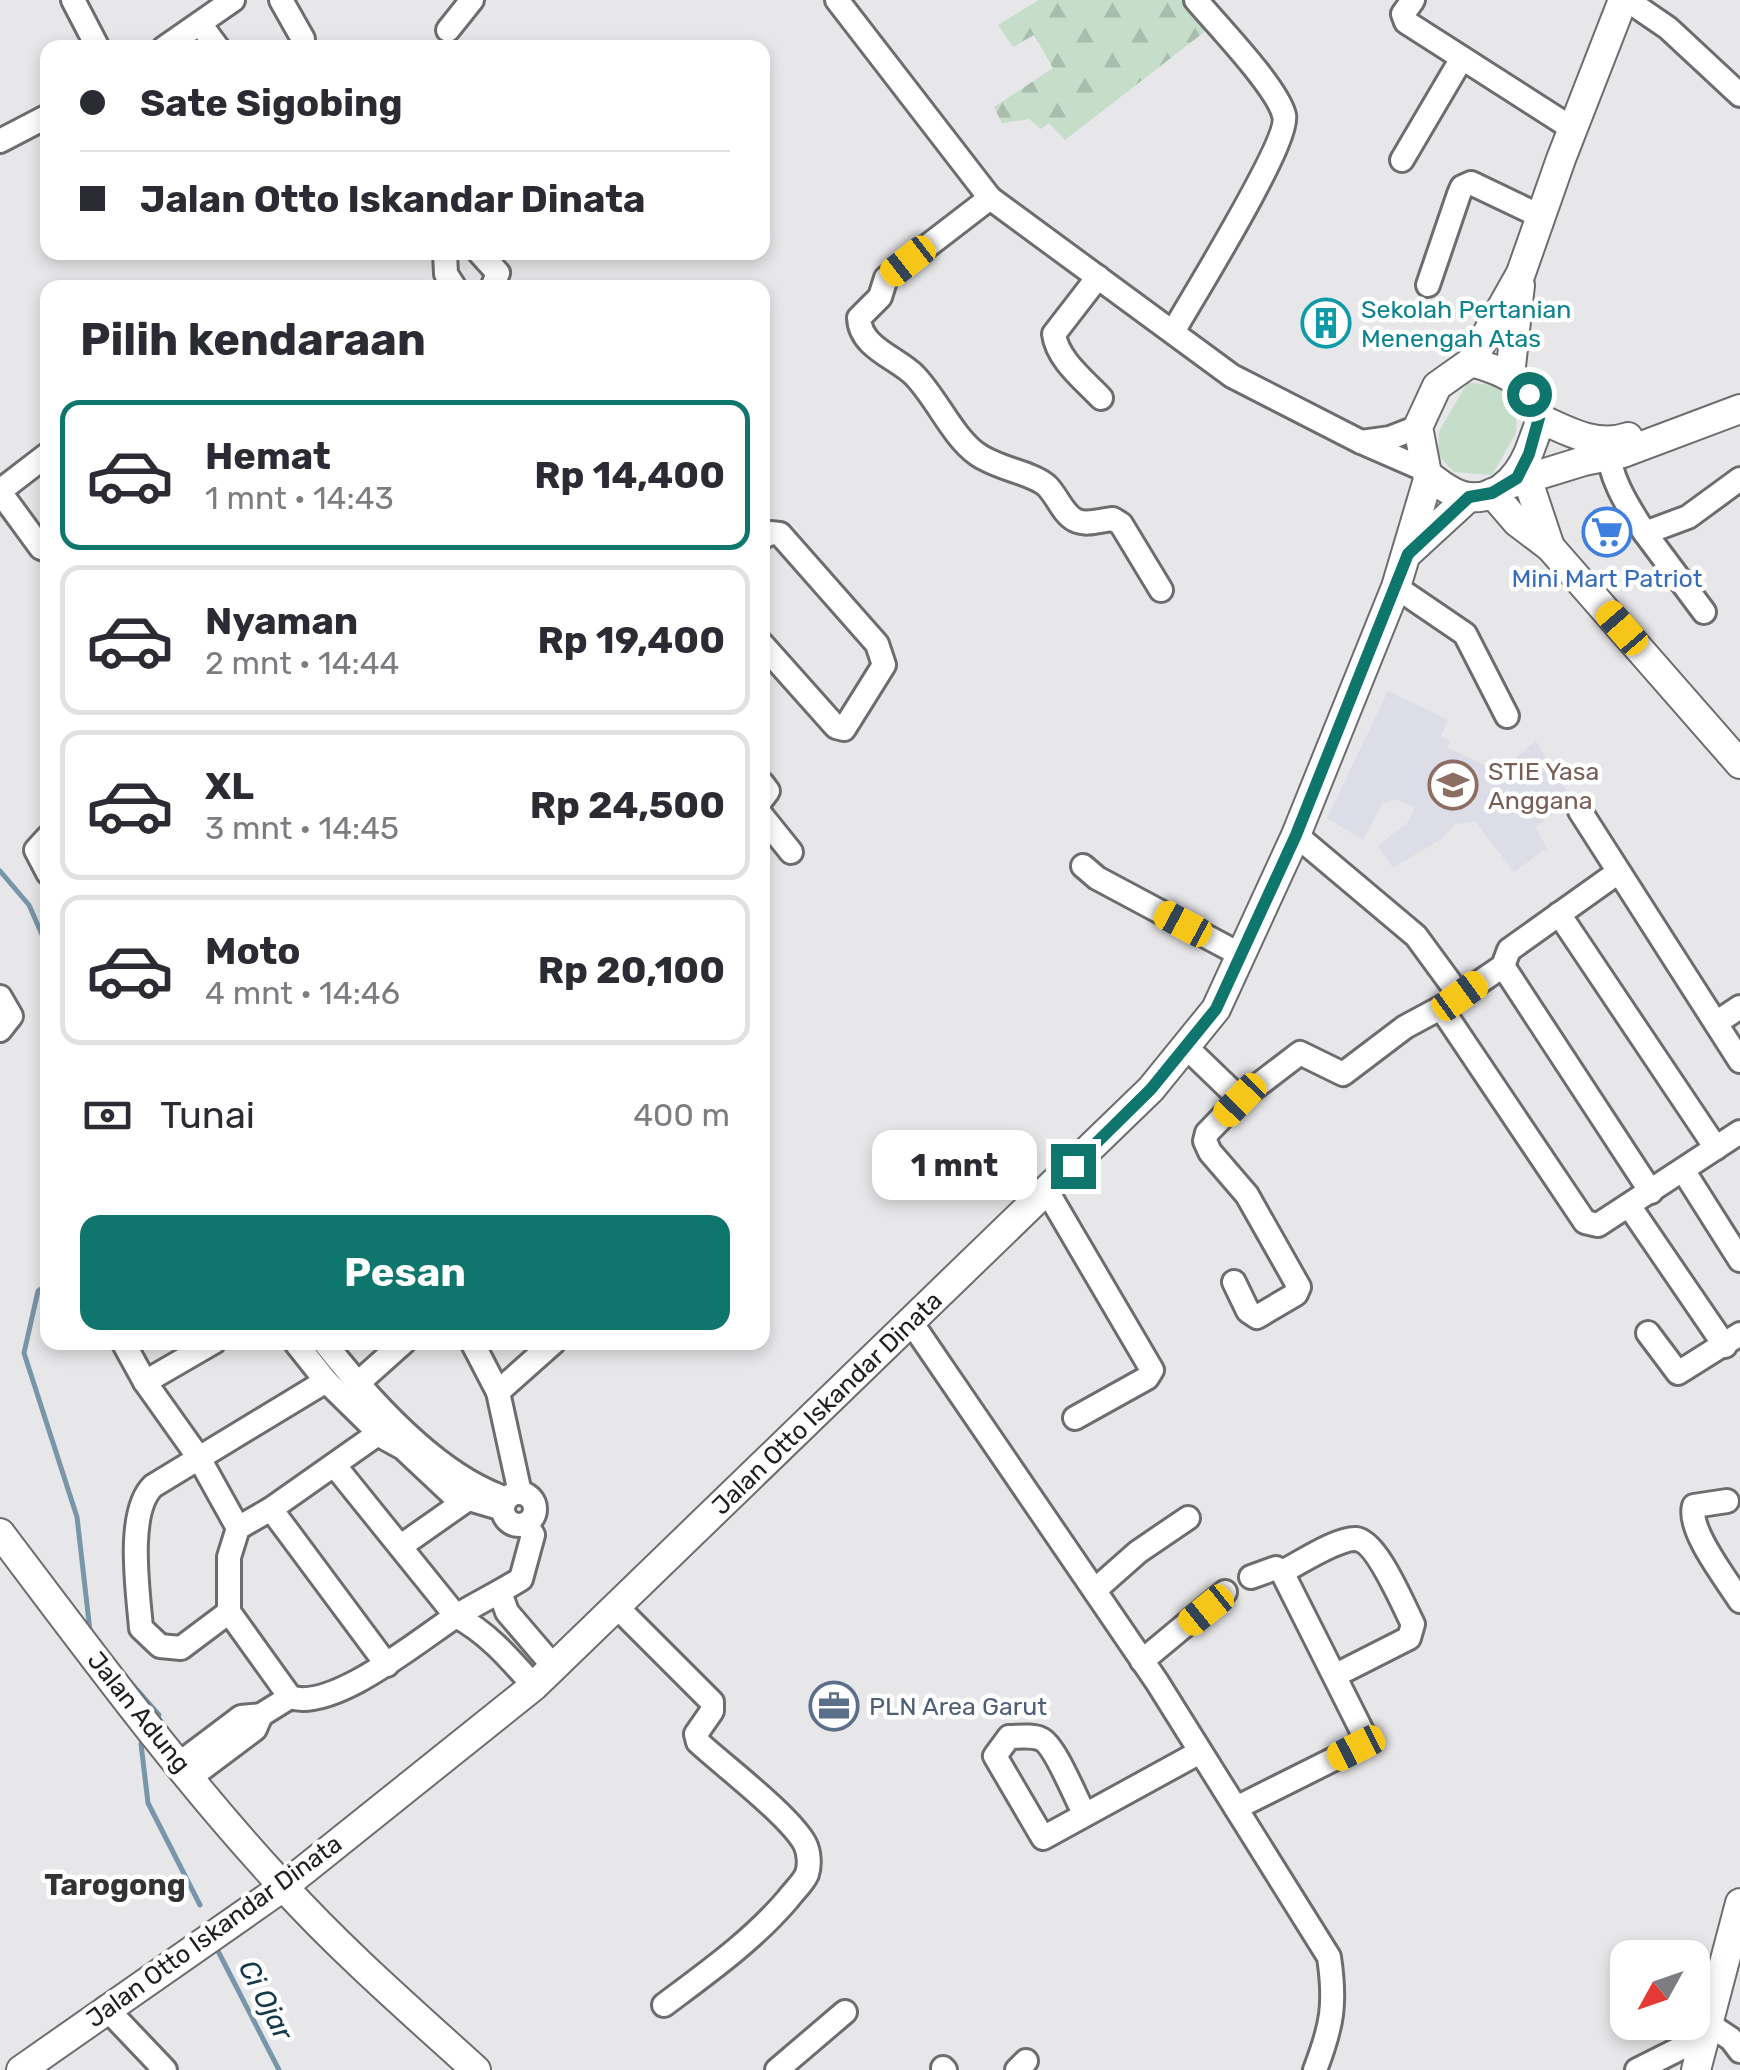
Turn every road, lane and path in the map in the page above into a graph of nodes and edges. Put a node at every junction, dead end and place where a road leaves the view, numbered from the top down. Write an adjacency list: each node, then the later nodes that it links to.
1 (73, 0): 11 (street)
2 (234, 0): 9 (street)
3 (281, 0): 14 (street)
4 (472, 0): 10 (street)
5 (838, 0): 21 (street)
6 (1196, 0): 28 (street)
7 (1413, 0): 15 (street)
8 (1626, 0): 16 (street); 18 (main road)
9 (201, 25): 12 (street); 13 (street)
10 (448, 30)
11 (94, 40)
12 (177, 40)
13 (212, 40)
14 (303, 40)
15 (1462, 58): 18 (street); 20 (street)
16 (1740, 95)
17 (40, 120): 19 (street)
18 (1572, 129): 22 (main road)
19 (0, 141)
20 (1402, 160)
21 (990, 198): 25 (street); 49 (street)
22 (1542, 212): 24 (main road); 27 (street)
23 (486, 260): 26 (street)
24 (1521, 273): 29 (main road); 30 (main road)
25 (1098, 277): 28 (street); 32 (street)
26 (495, 280)
27 (1428, 286)
28 (1173, 332): 36 (street)
29 (1470, 362): 30 (main road); 35 (main road)
30 (1510, 375): 34 (main road)
31 (1740, 392): 37 (main road)
32 (1101, 398)
33 (1740, 409): 37 (main road)
34 (1539, 418): 37 (main road); 41 (main road)
35 (1418, 426): 36 (street); 39 (main road)
36 (1360, 442): 39 (street)
37 (1595, 448): 41 (main road); 44 (street)
38 (40, 460): 42 (street)
39 (1426, 473): 41 (main road); 47 (main road, Jalan Otto Iskandar Dinata)
40 (1740, 479): 44 (street)
41 (1503, 484): 46 (main road); 46 (main road); 47 (main road)
42 (0, 492): 45 (street)
43 (770, 533): 51 (street)
44 (1645, 533): 50 (street)
45 (40, 545)
46 (1550, 547): 53 (main road)
47 (1408, 554): 48 (main road, Jalan Otto Iskandar Dinata)
48 (1396, 587): 52 (street); 56 (main road, Jalan Otto Iskandar Dinata)
49 (1161, 590)
50 (1704, 612)
51 (770, 653)
52 (1507, 716)
53 (1740, 764)
54 (1580, 812): 59 (street)
55 (770, 832): 57 (street)
56 (1296, 835): 61 (main road, Jalan Otto Iskandar Dinata); 64 (street)
57 (791, 852)
58 (1084, 866): 61 (street)
59 (1617, 872): 60 (street); 66 (street)
60 (1558, 914): 62 (street); 72 (street)
61 (1240, 955): 68 (main road, Jalan Otto Iskandar Dinata)
62 (1502, 966): 64 (street); 75 (street)
63 (0, 997): 67 (street)
64 (1451, 1002): 70 (street); 76 (street)
65 (1740, 1007): 66 (street)
66 (1716, 1023): 69 (street)
67 (0, 1030)
68 (1186, 1048): 70 (street); 74 (main road, Jalan Otto Iskandar Dinata)
69 (1740, 1061)
70 (1240, 1100): 78 (street)
71 (1740, 1132): 72 (street)
72 (1716, 1148): 73 (street)
73 (1683, 1170): 75 (street); 77 (street)
74 (1047, 1191): 79 (main road, Jalan Otto Iskandar Dinata); 93 (street)
75 (1651, 1192): 76 (street)
76 (1630, 1206): 81 (street)
77 (1740, 1260)
78 (1234, 1282)
79 (911, 1322): 107 (street); 111 (main road, Jalan Otto Iskandar Dinata)
80 (1648, 1333): 81 (street)
81 (1732, 1340)
82 (128, 1350): 90 (street)
83 (200, 1350): 90 (street)
84 (302, 1350): 89 (street)
85 (330, 1350): 91 (street)
86 (395, 1350): 91 (street)
87 (476, 1350): 92 (street)
88 (545, 1350): 92 (street)
89 (326, 1381): 94 (street); 95 (street)
90 (145, 1382): 95 (street)
91 (358, 1384): 98 (street)
92 (498, 1392): 98 (street)
93 (1075, 1418)
94 (379, 1433): 96 (street); 97 (street)
95 (200, 1458): 102 (street); 112 (street)
96 (334, 1466): 100 (street); 104 (street)
97 (468, 1499): 98 (street); 104 (street)
98 (510, 1500): 108 (street)
99 (1727, 1501): 110 (street)
100 (271, 1509): 102 (street); 115 (street)
101 (1188, 1518): 107 (street)
102 (238, 1528): 112 (street)
103 (1, 1537): 120 (main road, Jalan Adung)
104 (401, 1546): 113 (street)
105 (1282, 1572): 106 (street); 116 (street); 116 (street)
106 (1251, 1577)
107 (1095, 1590): 114 (street)
108 (500, 1592): 113 (street); 117 (street)
109 (1225, 1592): 114 (street)
110 (1740, 1601)
111 (616, 1606): 117 (main road, Jalan Otto Iskandar Dinata); 125 (street)
112 (229, 1612): 118 (street)
113 (456, 1616): 115 (street); 117 (street)
114 (1142, 1662): 119 (street)
115 (387, 1665): 118 (street)
116 (1336, 1675): 121 (street)
117 (544, 1677): 123 (main road, Jalan Otto Iskandar Dinata)
118 (290, 1696): 120 (street)
119 (1200, 1752): 121 (street); 122 (street)
120 (186, 1770): 123 (main road, Jalan Adung)
121 (1236, 1808): 133 (street)
122 (1085, 1815): 122 (street)
123 (283, 1887): 126 (main road, Jalan Otto Iskandar Dinata); 131 (main road, Jalan Adung)
124 (1740, 1902): 128 (main road)
125 (664, 2005)
126 (106, 2008): 129 (main road, Jalan Otto Iskandar Dinata); 130 (street)
127 (845, 2012): 132 (street)
128 (1725, 2035): 134 (street); 135 (main road)
129 (20, 2070)
130 (165, 2070)
131 (476, 2070)
132 (777, 2070)
133 (1315, 2070)
134 (1637, 2070)
135 (1696, 2070)

